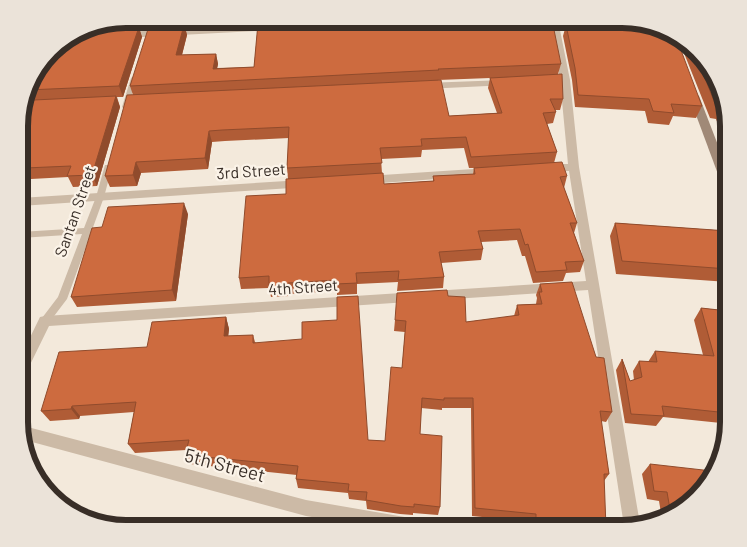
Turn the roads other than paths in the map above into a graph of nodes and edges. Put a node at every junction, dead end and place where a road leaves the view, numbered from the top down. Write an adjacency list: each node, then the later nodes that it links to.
1 (150, 28): 5 (lane)
2 (222, 28): 5 (street)
3 (555, 28): 15 (street)
4 (109, 35): 5 (street)
5 (147, 38)
6 (138, 67): 12 (lane)
7 (516, 82): 8 (street)
8 (417, 86)
9 (691, 88): 14 (street)
10 (60, 104): 11 (street)
11 (29, 106)
12 (121, 120)
13 (111, 158): 20 (lane, Santan Street)
14 (719, 161)
15 (574, 167): 16 (street); 24 (street)
16 (534, 169)
17 (505, 171): 18 (street)
18 (357, 180)
19 (317, 183): 20 (street, 3rd Street)
20 (100, 197): 21 (street, 3rd Street); 22 (lane, Santan Street)
21 (28, 202)
22 (87, 231): 23 (lane); 25 (lane, Santan Street)
23 (28, 235)
24 (593, 285): 25 (street, 4th Street); 28 (street)
25 (45, 321): 26 (street, Santan Street)
26 (28, 355)
27 (29, 434): 29 (street, 5th Street)
28 (631, 519)
29 (373, 520)

